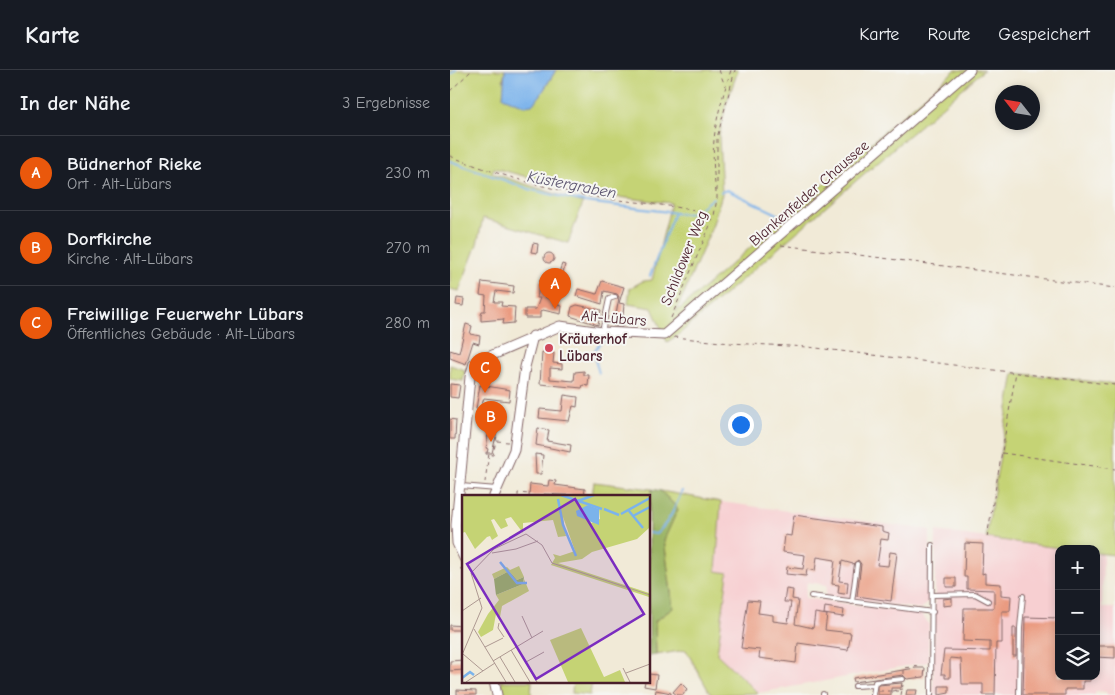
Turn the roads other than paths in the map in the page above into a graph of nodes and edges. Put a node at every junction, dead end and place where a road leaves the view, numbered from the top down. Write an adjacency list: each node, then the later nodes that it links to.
1 (970, 70): 4 (street, Blankenfelder Chaussee)
2 (615, 298): 3 (lane)
3 (602, 332): 4 (street, Alt-Lübars); 5 (street, Alt-Lübars)
4 (664, 335)
5 (533, 336): 6 (street, Alt-Lübars); 7 (street)
6 (461, 486): 7 (lane); 9 (street, Alt-Lübars)
7 (495, 493)
8 (932, 545): 11 (lane)
9 (462, 554)
10 (857, 564): 15 (lane)
11 (933, 595): 14 (lane); 16 (lane)
12 (811, 596): 15 (lane)
13 (1023, 596): 24 (lane)
14 (988, 601)
15 (852, 602): 16 (lane)
16 (933, 612): 23 (lane)
17 (902, 677): 19 (lane)
18 (494, 682): 21 (street)
19 (873, 685): 20 (lane); 22 (lane)
20 (855, 686)
21 (497, 695)
22 (873, 695)
23 (931, 695)
24 (1019, 695)

